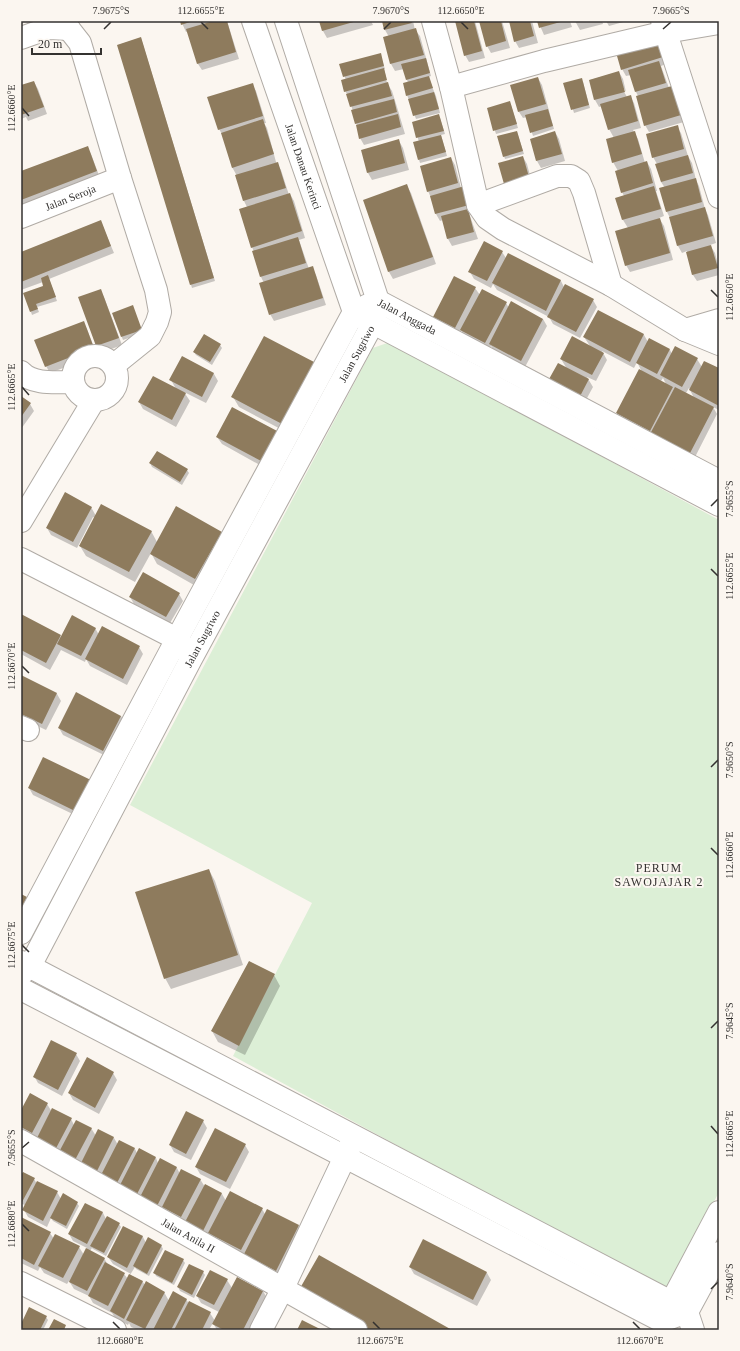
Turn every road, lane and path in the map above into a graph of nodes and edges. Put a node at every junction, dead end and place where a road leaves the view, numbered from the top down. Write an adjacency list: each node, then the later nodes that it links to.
1 (253, 21): 16 (street, Jalan Danau Kerinci)
2 (286, 21): 15 (street)
3 (433, 21): 8 (street)
4 (719, 23): 6 (street)
5 (73, 25): 7 (street); 10 (street)
6 (664, 26): 8 (street); 9 (street)
7 (21, 38)
8 (451, 87): 12 (street)
9 (715, 174): 11 (street)
10 (120, 178): 13 (street, Jalan Seroja); 21 (street)
11 (719, 197)
12 (478, 205): 14 (street); 14 (street)
13 (21, 217)
14 (611, 285): 19 (street)
15 (378, 301): 16 (street, Jalan Anggada); 18 (street, Jalan Sugriwo); 25 (street, Jalan Anggada)
16 (354, 312): 18 (street, Jalan Anggada); 29 (street, Jalan Sugriwo)
17 (719, 320): 19 (street)
18 (373, 323): 26 (street, Jalan Anggada); 30 (street, Jalan Sugriwo)
19 (685, 330): 20 (street)
20 (719, 344)
21 (114, 365): 23 (street); 24 (street)
22 (21, 372): 23 (street)
23 (73, 382): 24 (street)
24 (94, 400): 27 (street)
25 (719, 481)
26 (719, 504)
27 (21, 521)
28 (21, 559): 29 (street)
29 (177, 639): 30 (street); 31 (street, Jalan Sugriwo)
30 (191, 659): 32 (street, Jalan Sugriwo)
31 (21, 933)
32 (24, 968): 34 (street)
33 (21, 989): 36 (street)
34 (355, 1136): 36 (street); 41 (street)
35 (21, 1141): 40 (street, Jalan Anila II)
36 (345, 1156): 40 (street); 41 (street)
37 (719, 1212): 41 (street)
38 (719, 1253): 41 (street)
39 (21, 1283): 42 (street)
40 (283, 1288): 43 (street); 44 (street, Jalan Anila II)
41 (675, 1319)
42 (115, 1330)
43 (262, 1330)
44 (356, 1330)

